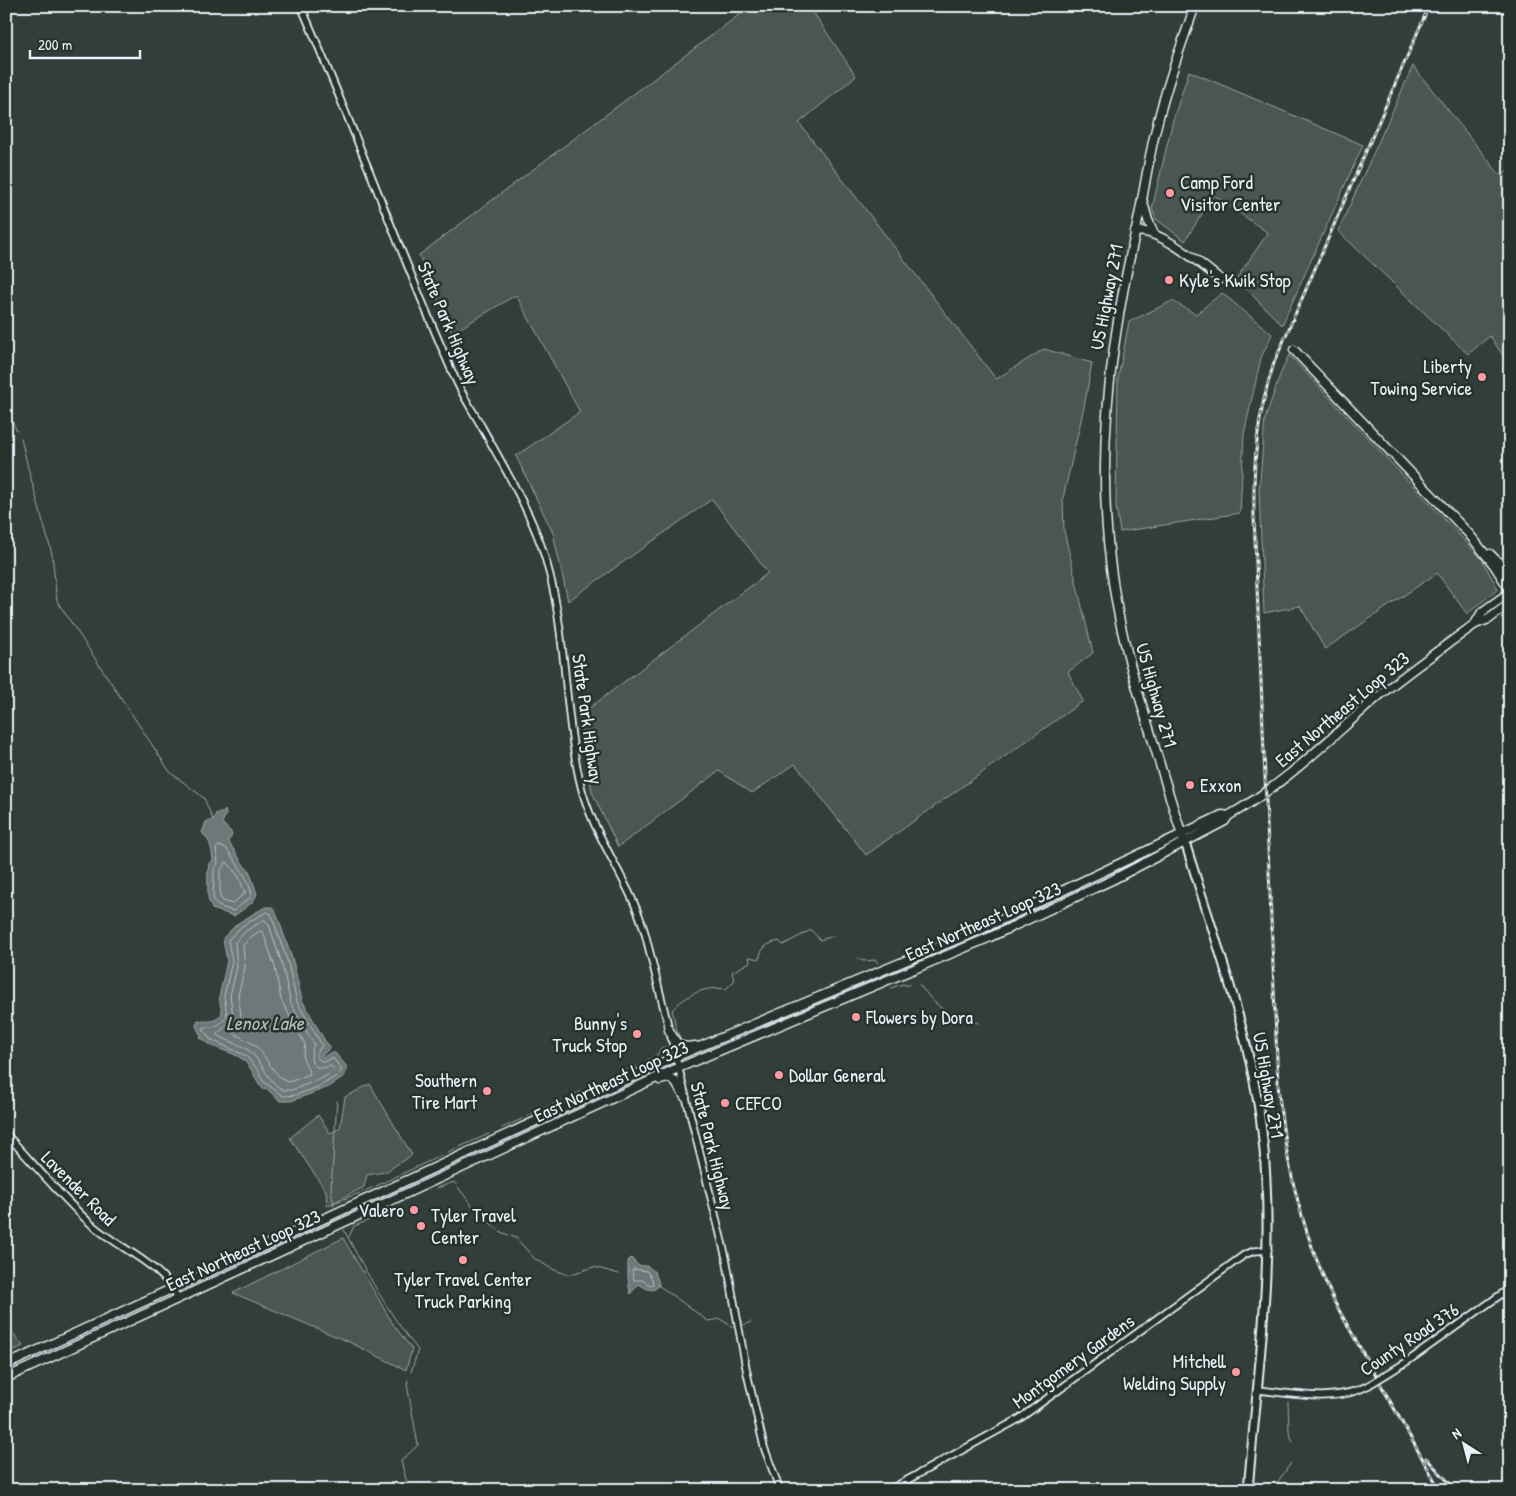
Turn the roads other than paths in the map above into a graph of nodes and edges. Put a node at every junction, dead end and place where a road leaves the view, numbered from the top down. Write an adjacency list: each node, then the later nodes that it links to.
1 (301, 6): 24 (main road, State Park Highway)
2 (1196, 6): 3 (highway, US Highway 271)
3 (1142, 197): 4 (highway, US Highway 271); 5 (highway)
4 (1135, 232): 5 (highway); 6 (highway, US Highway 271)
5 (1154, 234): 6 (highway); 7 (highway)
6 (1132, 246): 14 (highway, US Highway 271)
7 (1220, 279)
8 (1294, 350): 9 (highway)
9 (1469, 534): 10 (highway); 11 (highway)
10 (1510, 574)
11 (1510, 591): 13 (highway, East Northeast Loop 323)
12 (1510, 604): 13 (highway, East Northeast Loop 323)
13 (1475, 624): 14 (highway, East Northeast Loop 323)
14 (1184, 838): 15 (highway, East Northeast Loop 323); 16 (highway, East Northeast Loop 323); 38 (main road, US Highway 271)
15 (1108, 870): 16 (highway); 17 (highway, East Northeast Loop 323)
16 (1112, 880): 18 (highway, East Northeast Loop 323)
17 (1051, 897): 18 (highway); 19 (highway, East Northeast Loop 323)
18 (1055, 908): 20 (highway, East Northeast Loop 323)
19 (949, 944): 20 (highway); 21 (highway, East Northeast Loop 323)
20 (953, 954): 22 (highway, East Northeast Loop 323)
21 (869, 977): 22 (highway); 23 (highway, East Northeast Loop 323)
22 (874, 987): 25 (highway, East Northeast Loop 323)
23 (756, 1022): 25 (highway); 26 (highway, East Northeast Loop 323)
24 (669, 1030): 26 (highway); 27 (main road, State Park Highway)
25 (760, 1033): 28 (highway, East Northeast Loop 323)
26 (702, 1045): 27 (highway, East Northeast Loop 323)
27 (675, 1057): 28 (main road, State Park Highway); 30 (highway, East Northeast Loop 323)
28 (678, 1068): 29 (highway, East Northeast Loop 323); 31 (main road, State Park Highway)
29 (646, 1083): 31 (highway); 32 (highway, East Northeast Loop 323)
30 (599, 1092): 32 (highway); 34 (highway, East Northeast Loop 323)
31 (685, 1097): 45 (main road, State Park Highway)
32 (604, 1103): 35 (highway, East Northeast Loop 323)
33 (6, 1134): 39 (main road, Lavender Road)
34 (500, 1138): 35 (highway); 36 (highway, East Northeast Loop 323)
35 (505, 1148): 37 (highway, East Northeast Loop 323)
36 (424, 1173): 37 (highway); 39 (highway, East Northeast Loop 323)
37 (428, 1184): 41 (highway, East Northeast Loop 323)
38 (1268, 1250): 44 (main road, US Highway 271); 46 (main road, Montgomery Gardens)
39 (173, 1288): 41 (main road, Lavender Road); 42 (highway, East Northeast Loop 323)
40 (1510, 1288): 44 (main road, County Road 376, bridge)
41 (178, 1298): 43 (highway, East Northeast Loop 323)
42 (6, 1365)
43 (6, 1378)
44 (1257, 1390): 47 (main road, US Highway 271)
45 (780, 1490)
46 (889, 1490)
47 (1248, 1490)

